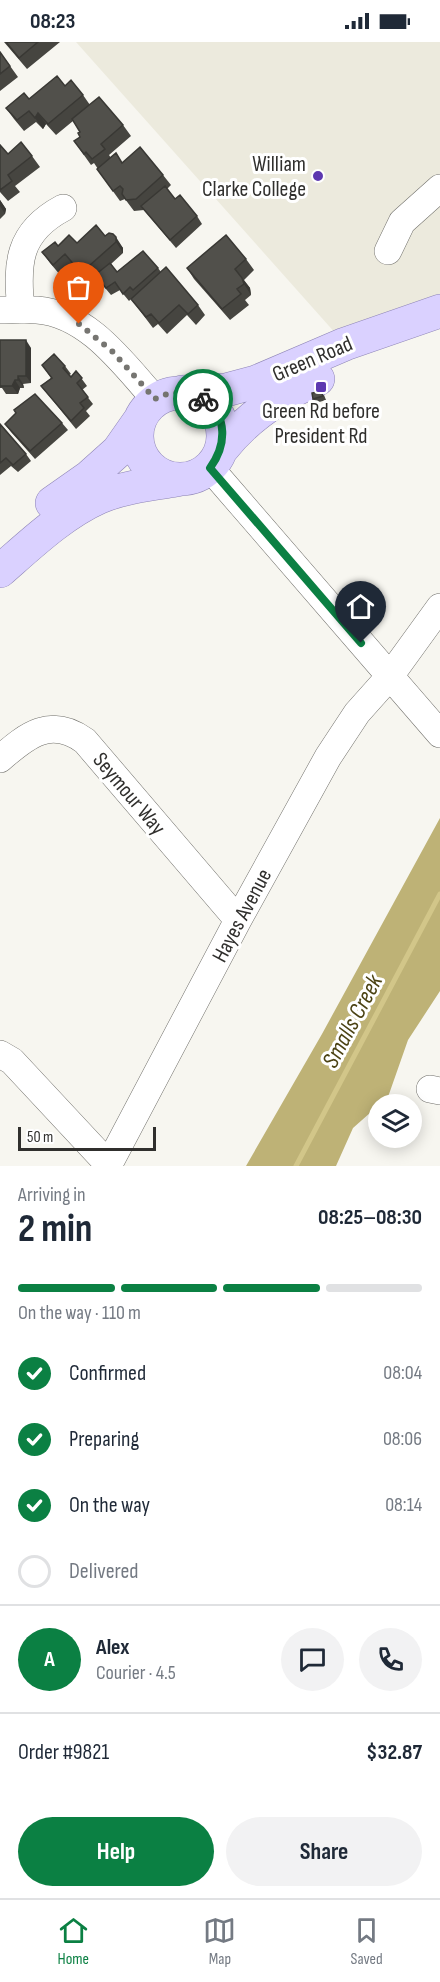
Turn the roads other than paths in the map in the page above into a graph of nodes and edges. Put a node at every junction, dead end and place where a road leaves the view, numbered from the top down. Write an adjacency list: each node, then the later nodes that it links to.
1 (440, 188): 3 (street)
2 (63, 208): 4 (street)
3 (388, 251)
4 (11, 310): 7 (street)
5 (440, 310): 7 (main road, Green Road)
6 (440, 333): 8 (main road, Green Road)
7 (159, 404): 8 (main road); 9 (main road); 10 (main road)
8 (216, 459): 9 (main road); 13 (street)
9 (177, 480): 11 (main road)
10 (0, 546)
11 (0, 571)
12 (440, 607): 13 (street, Hayes Avenue)
13 (390, 676): 14 (street); 16 (street, Hayes Avenue)
14 (440, 734)
15 (0, 759): 16 (street, Seymour Way)
16 (238, 920): 18 (street, Hayes Avenue)
17 (0, 1054): 18 (street)
18 (109, 1166)

